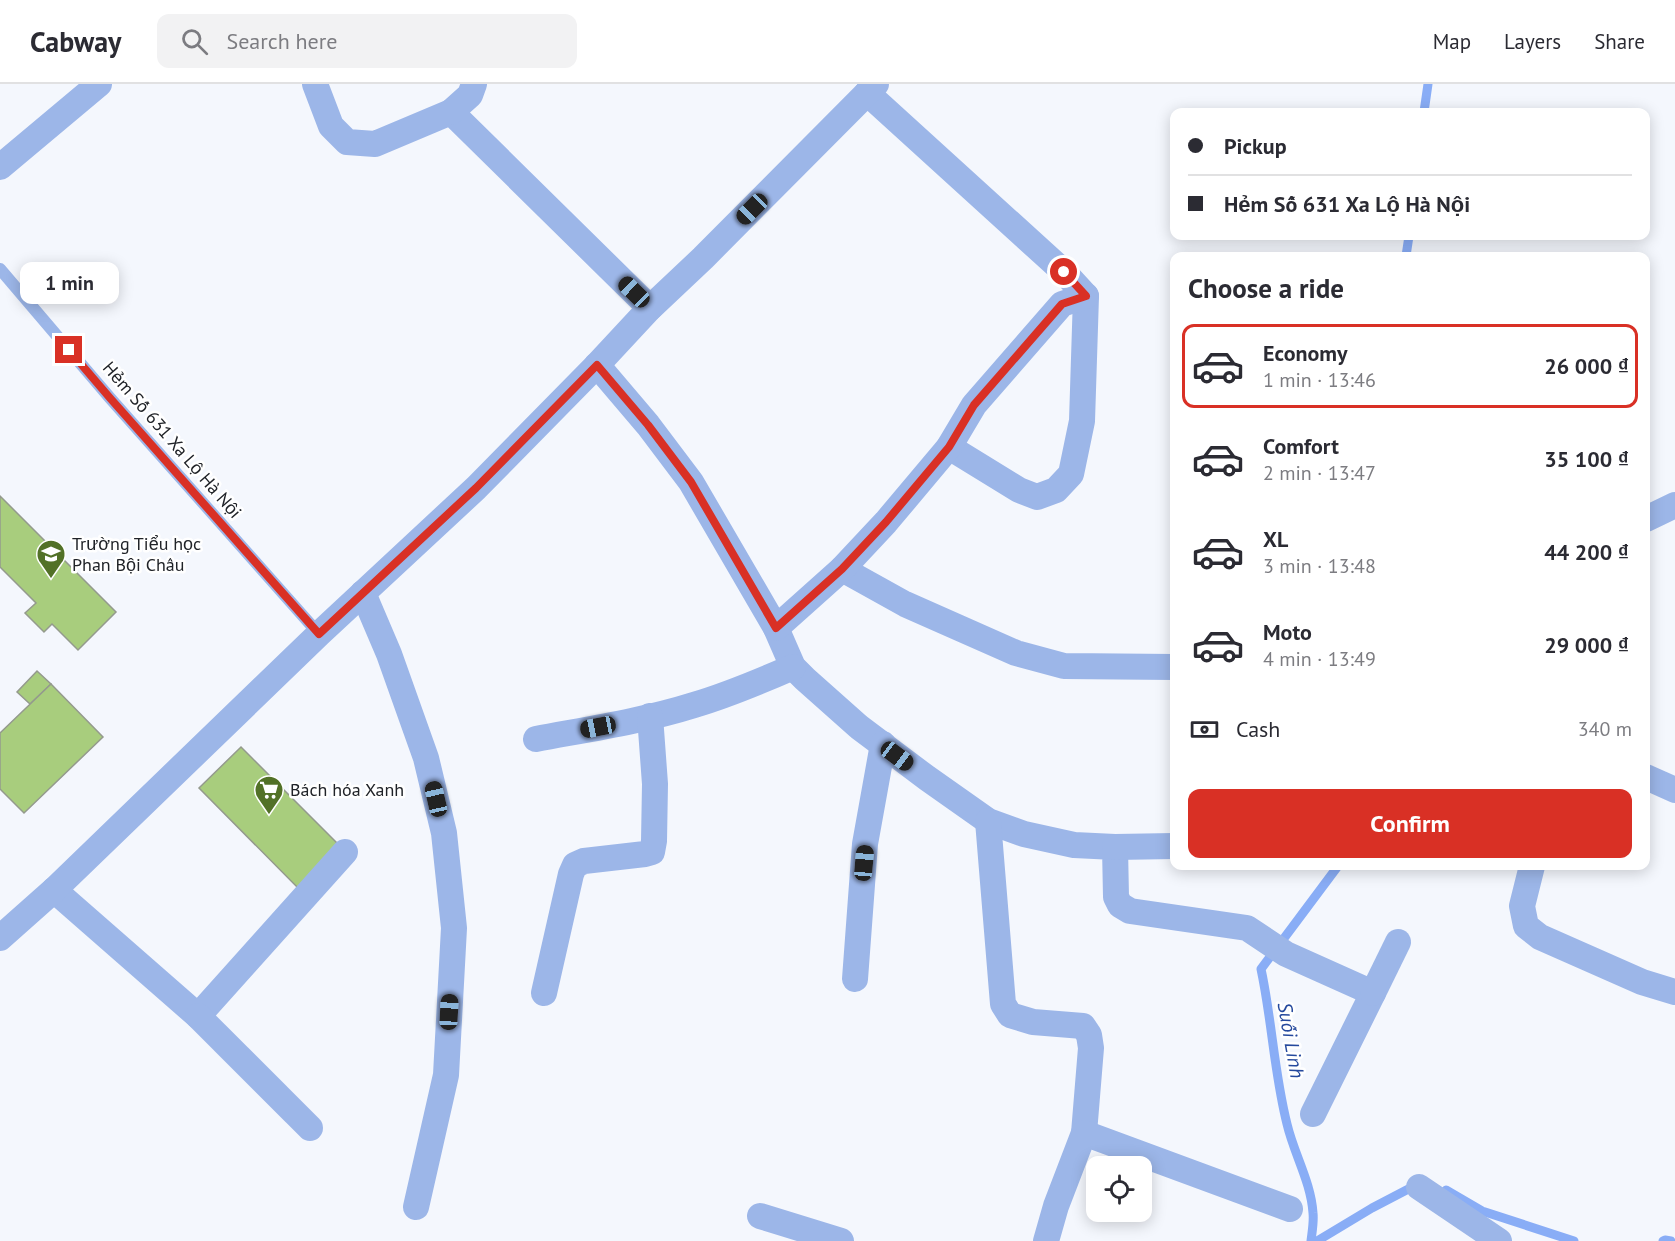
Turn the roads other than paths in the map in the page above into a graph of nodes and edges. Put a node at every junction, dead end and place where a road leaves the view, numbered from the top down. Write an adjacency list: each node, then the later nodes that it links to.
1 (99, 84): 6 (street)
2 (315, 84): 5 (street)
3 (474, 84): 5 (street)
4 (871, 88): 8 (street); 9 (street)
5 (451, 112): 9 (street)
6 (0, 167)
7 (0, 269): 17 (lane, Hẻm Số 631 Xa Lộ Hà Nội)
8 (1086, 296): 11 (street); 11 (street)
9 (651, 308): 10 (street)
10 (597, 365): 15 (street); 16 (street)
11 (949, 447): 14 (street)
12 (1675, 505): 13 (street)
13 (1650, 517)
14 (842, 569): 16 (street); 19 (street)
15 (363, 593): 17 (street); 42 (street)
16 (776, 628): 18 (street)
17 (319, 634): 30 (street)
18 (793, 667): 20 (street); 22 (street)
19 (1170, 667)
20 (651, 716): 21 (street); 35 (street)
21 (536, 739)
22 (883, 744): 25 (street); 33 (street)
23 (1650, 779): 24 (street)
24 (1675, 789)
25 (988, 821): 27 (street); 40 (street)
26 (1170, 846): 27 (street)
27 (1115, 847): 36 (street)
28 (345, 852): 37 (street)
29 (1531, 870): 34 (street)
30 (54, 890): 31 (street); 37 (street)
31 (0, 938)
32 (1398, 942): 36 (street)
33 (855, 979)
34 (1675, 992)
35 (544, 993)
36 (1373, 993): 38 (street)
37 (198, 1016): 39 (street)
38 (1313, 1114)
39 (310, 1128)
40 (1084, 1134): 43 (street); 46 (street)
41 (1419, 1187): 47 (street)
42 (416, 1207)
43 (1290, 1209)
44 (760, 1216): 45 (street)
45 (841, 1241)
46 (1046, 1241)
47 (1499, 1241)

